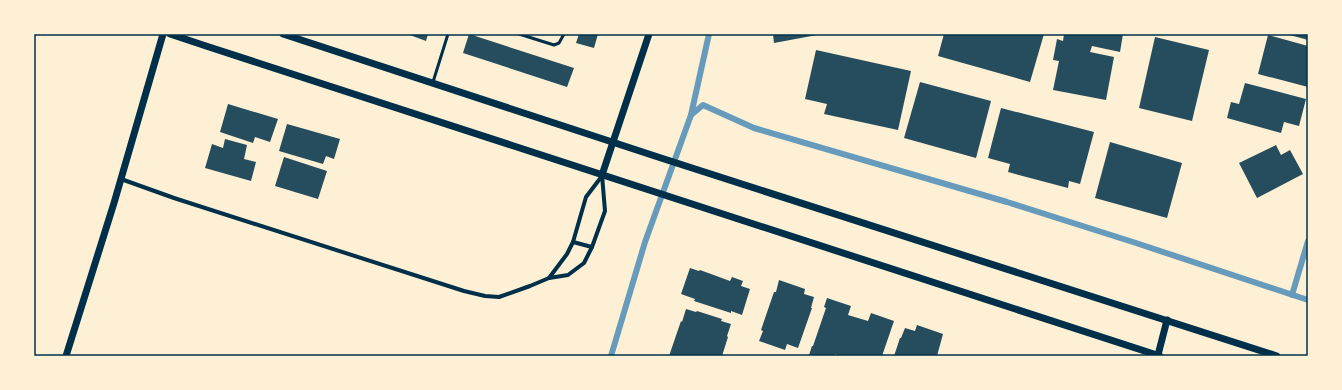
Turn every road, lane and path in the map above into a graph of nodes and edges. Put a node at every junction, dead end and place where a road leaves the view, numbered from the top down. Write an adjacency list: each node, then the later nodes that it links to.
1 (164, 34): 11 (street)
2 (170, 34): 10 (street)
3 (283, 34): 8 (street)
4 (448, 34): 8 (lane)
5 (519, 34): 6 (lane)
6 (564, 34)
7 (649, 34): 9 (street)
8 (433, 84): 9 (street)
9 (613, 142): 10 (street); 15 (street)
10 (602, 175): 12 (street); 13 (street); 17 (street)
11 (120, 179): 14 (street); 16 (street)
12 (573, 242): 13 (street); 14 (street)
13 (592, 247): 14 (street)
14 (549, 278)
15 (1167, 320): 17 (street); 18 (street)
16 (66, 356)
17 (1159, 356)
18 (1277, 356)

